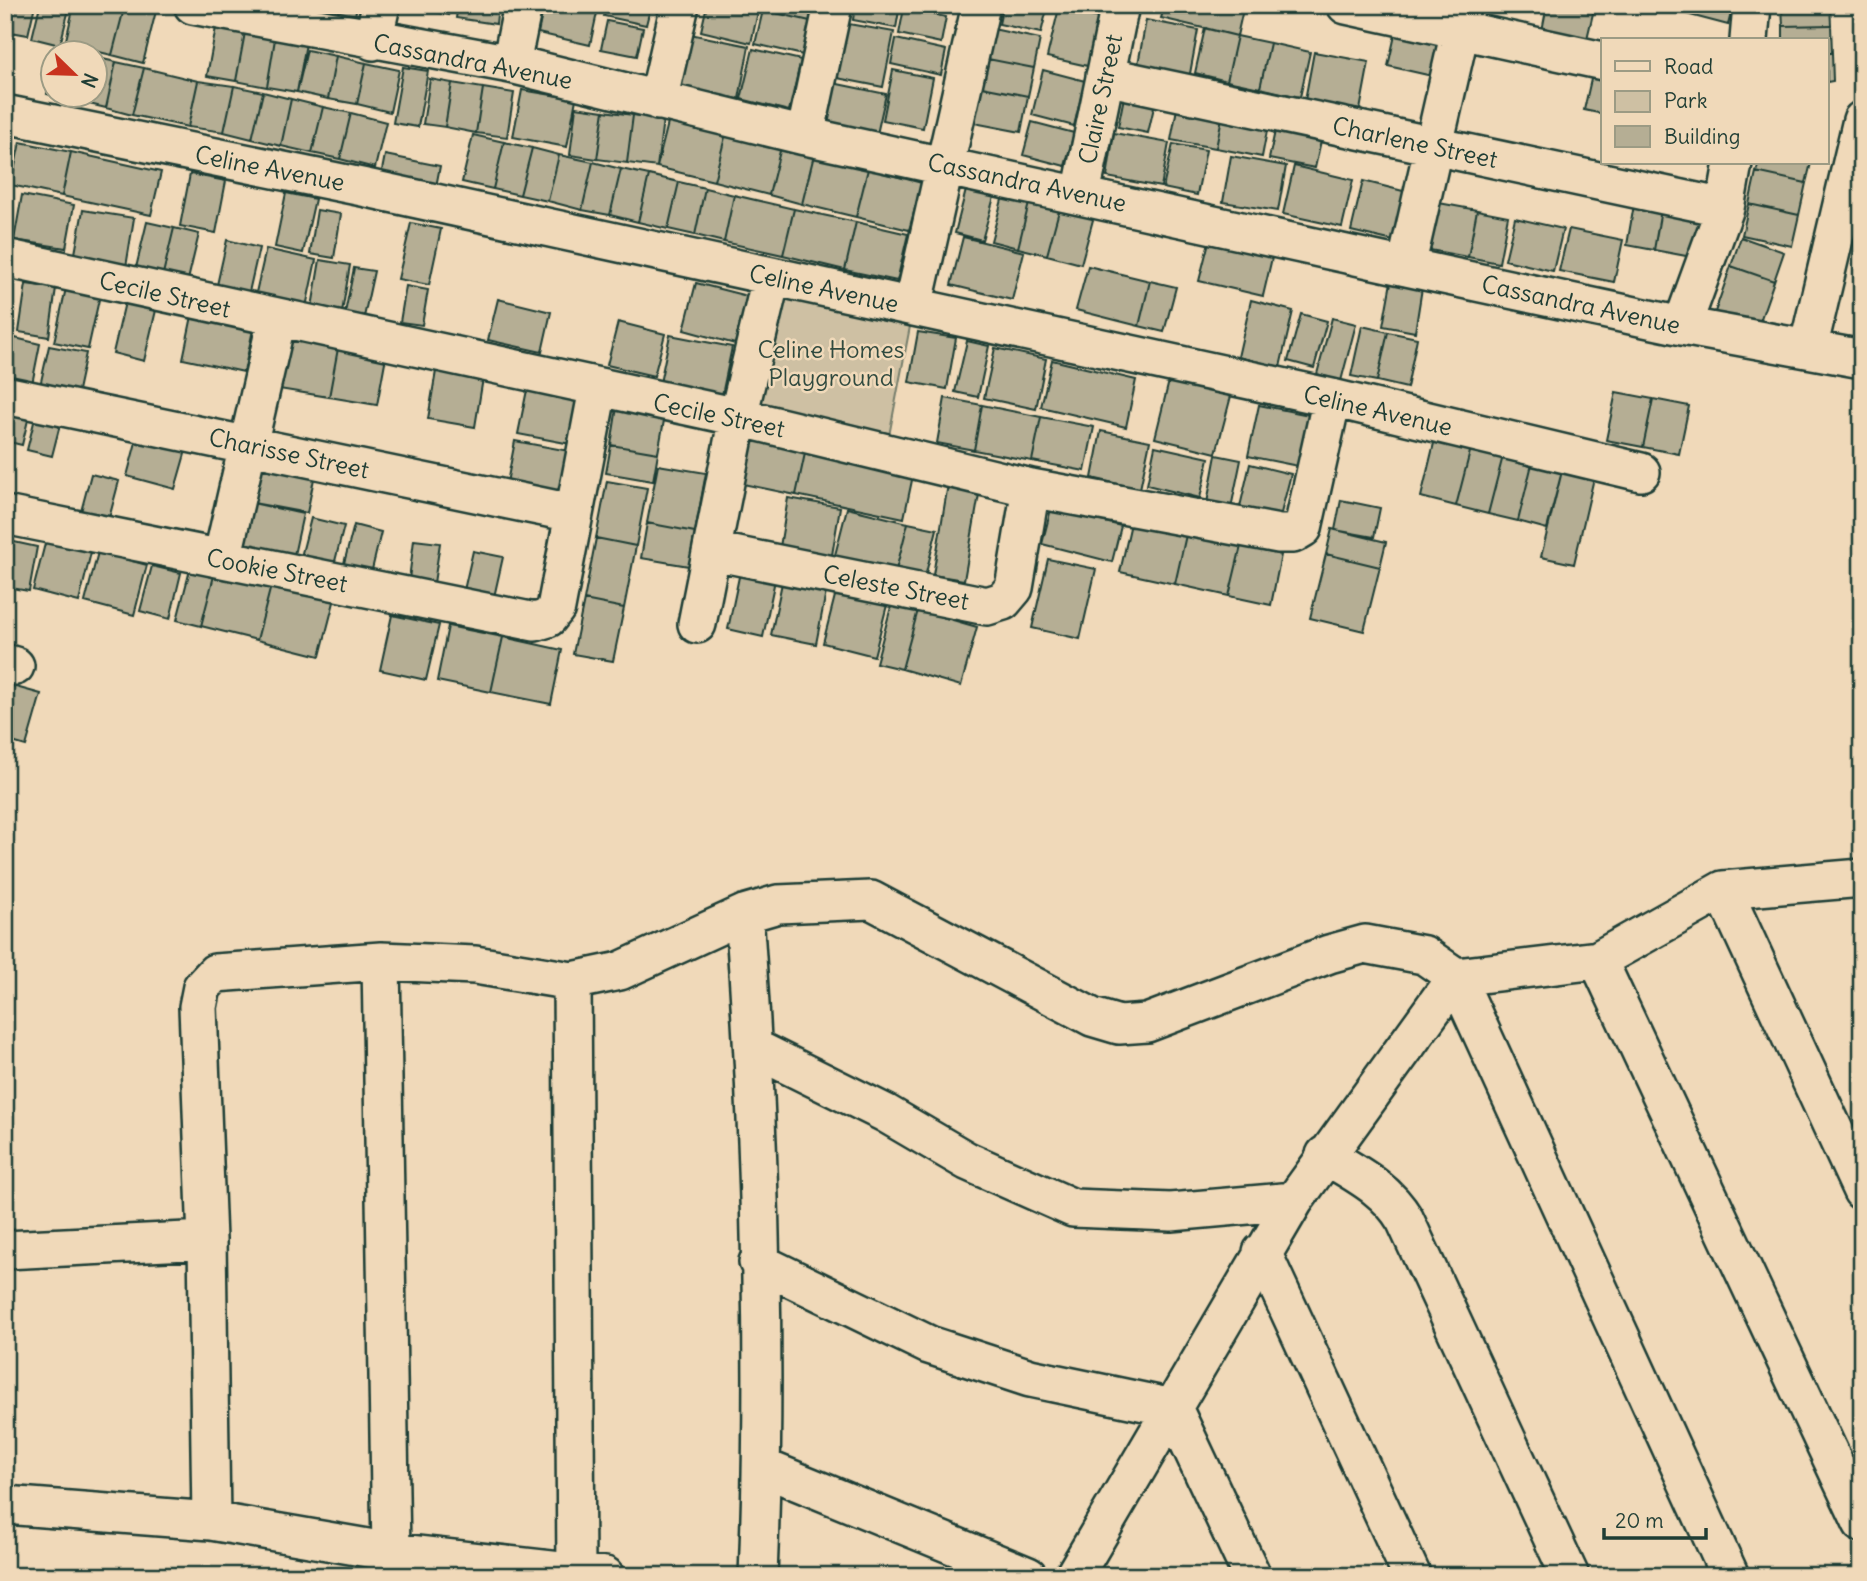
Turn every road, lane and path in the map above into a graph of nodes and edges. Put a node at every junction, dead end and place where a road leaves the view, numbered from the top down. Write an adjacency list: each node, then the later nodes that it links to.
1 (381, 5): 12 (street)
2 (523, 5): 14 (street)
3 (680, 5): 16 (street)
4 (833, 5): 19 (street)
5 (981, 5): 22 (street)
6 (1120, 5): 15 (street, Claire Street)
7 (1346, 5): 10 (street)
8 (1752, 5): 11 (street)
9 (215, 7): 12 (street, Cassandra Avenue)
10 (1463, 18): 13 (street); 20 (street)
11 (1749, 38)
12 (373, 41): 14 (street, Cassandra Avenue)
13 (1601, 60)
14 (511, 64): 16 (street, Cassandra Avenue)
15 (1105, 76): 20 (street, Charlene Street); 23 (street, Claire Street)
16 (659, 101): 19 (street, Cassandra Avenue)
17 (5, 114): 27 (street, Celine Avenue)
18 (1862, 120): 31 (street)
19 (805, 136): 22 (street, Cassandra Avenue)
20 (1436, 146): 24 (street, Charlene Street); 26 (street)
21 (1733, 164): 24 (street)
22 (946, 165): 23 (street, Cassandra Avenue); 28 (street)
23 (1081, 194): 26 (street, Cassandra Avenue)
24 (1725, 208): 30 (street)
25 (5, 258): 29 (street, Cecile Street)
26 (1406, 267): 30 (street, Cassandra Avenue)
27 (771, 278): 28 (street, Celine Avenue); 36 (street)
28 (913, 307): 35 (street, Celine Avenue)
29 (277, 319): 33 (street, Cecile Street); 37 (street)
30 (1682, 326): 31 (street, Cassandra Avenue)
31 (1808, 349): 32 (street, Cassandra Avenue)
32 (1862, 359)
33 (598, 389): 36 (street, Cecile Street); 40 (street)
34 (5, 396): 37 (street, Charisse Street)
35 (1332, 398): 38 (street, Celine Avenue); 39 (street, Cecile Street)
36 (738, 417): 39 (street, Cecile Street); 42 (street)
37 (246, 444): 40 (street, Charisse Street); 43 (street)
38 (1641, 472)
39 (1031, 488): 42 (street, Celeste Street)
40 (572, 513): 43 (street, Cookie Street)
41 (5, 515): 43 (street, Cookie Street)
42 (713, 551): 44 (street)
43 (222, 559)
44 (697, 624)
45 (1862, 878): 46 (street)
46 (1723, 890): 48 (street); 54 (street)
47 (744, 914): 50 (street); 51 (street); 52 (street)
48 (1598, 960): 50 (street); 64 (street)
49 (381, 961): 51 (street); 56 (street); 65 (street)
50 (1456, 977): 53 (street); 73 (street)
51 (572, 981): 67 (street)
52 (754, 1048): 55 (street); 59 (street)
53 (1325, 1155): 55 (street); 72 (street)
54 (1862, 1191)
55 (1294, 1201): 58 (street)
56 (207, 1240): 57 (street); 63 (street)
57 (5, 1250)
58 (1262, 1252): 60 (street); 71 (street)
59 (758, 1262): 60 (street); 61 (street)
60 (1173, 1408): 66 (street); 70 (street)
61 (762, 1467): 68 (street); 69 (street)
62 (5, 1505): 63 (street)
63 (211, 1521): 65 (street)
64 (1862, 1523)
65 (391, 1552): 67 (street)
66 (1083, 1571)
67 (590, 1574)
68 (758, 1576)
69 (1028, 1576)
70 (1252, 1576)
71 (1412, 1576)
72 (1570, 1576)
73 (1730, 1576)

